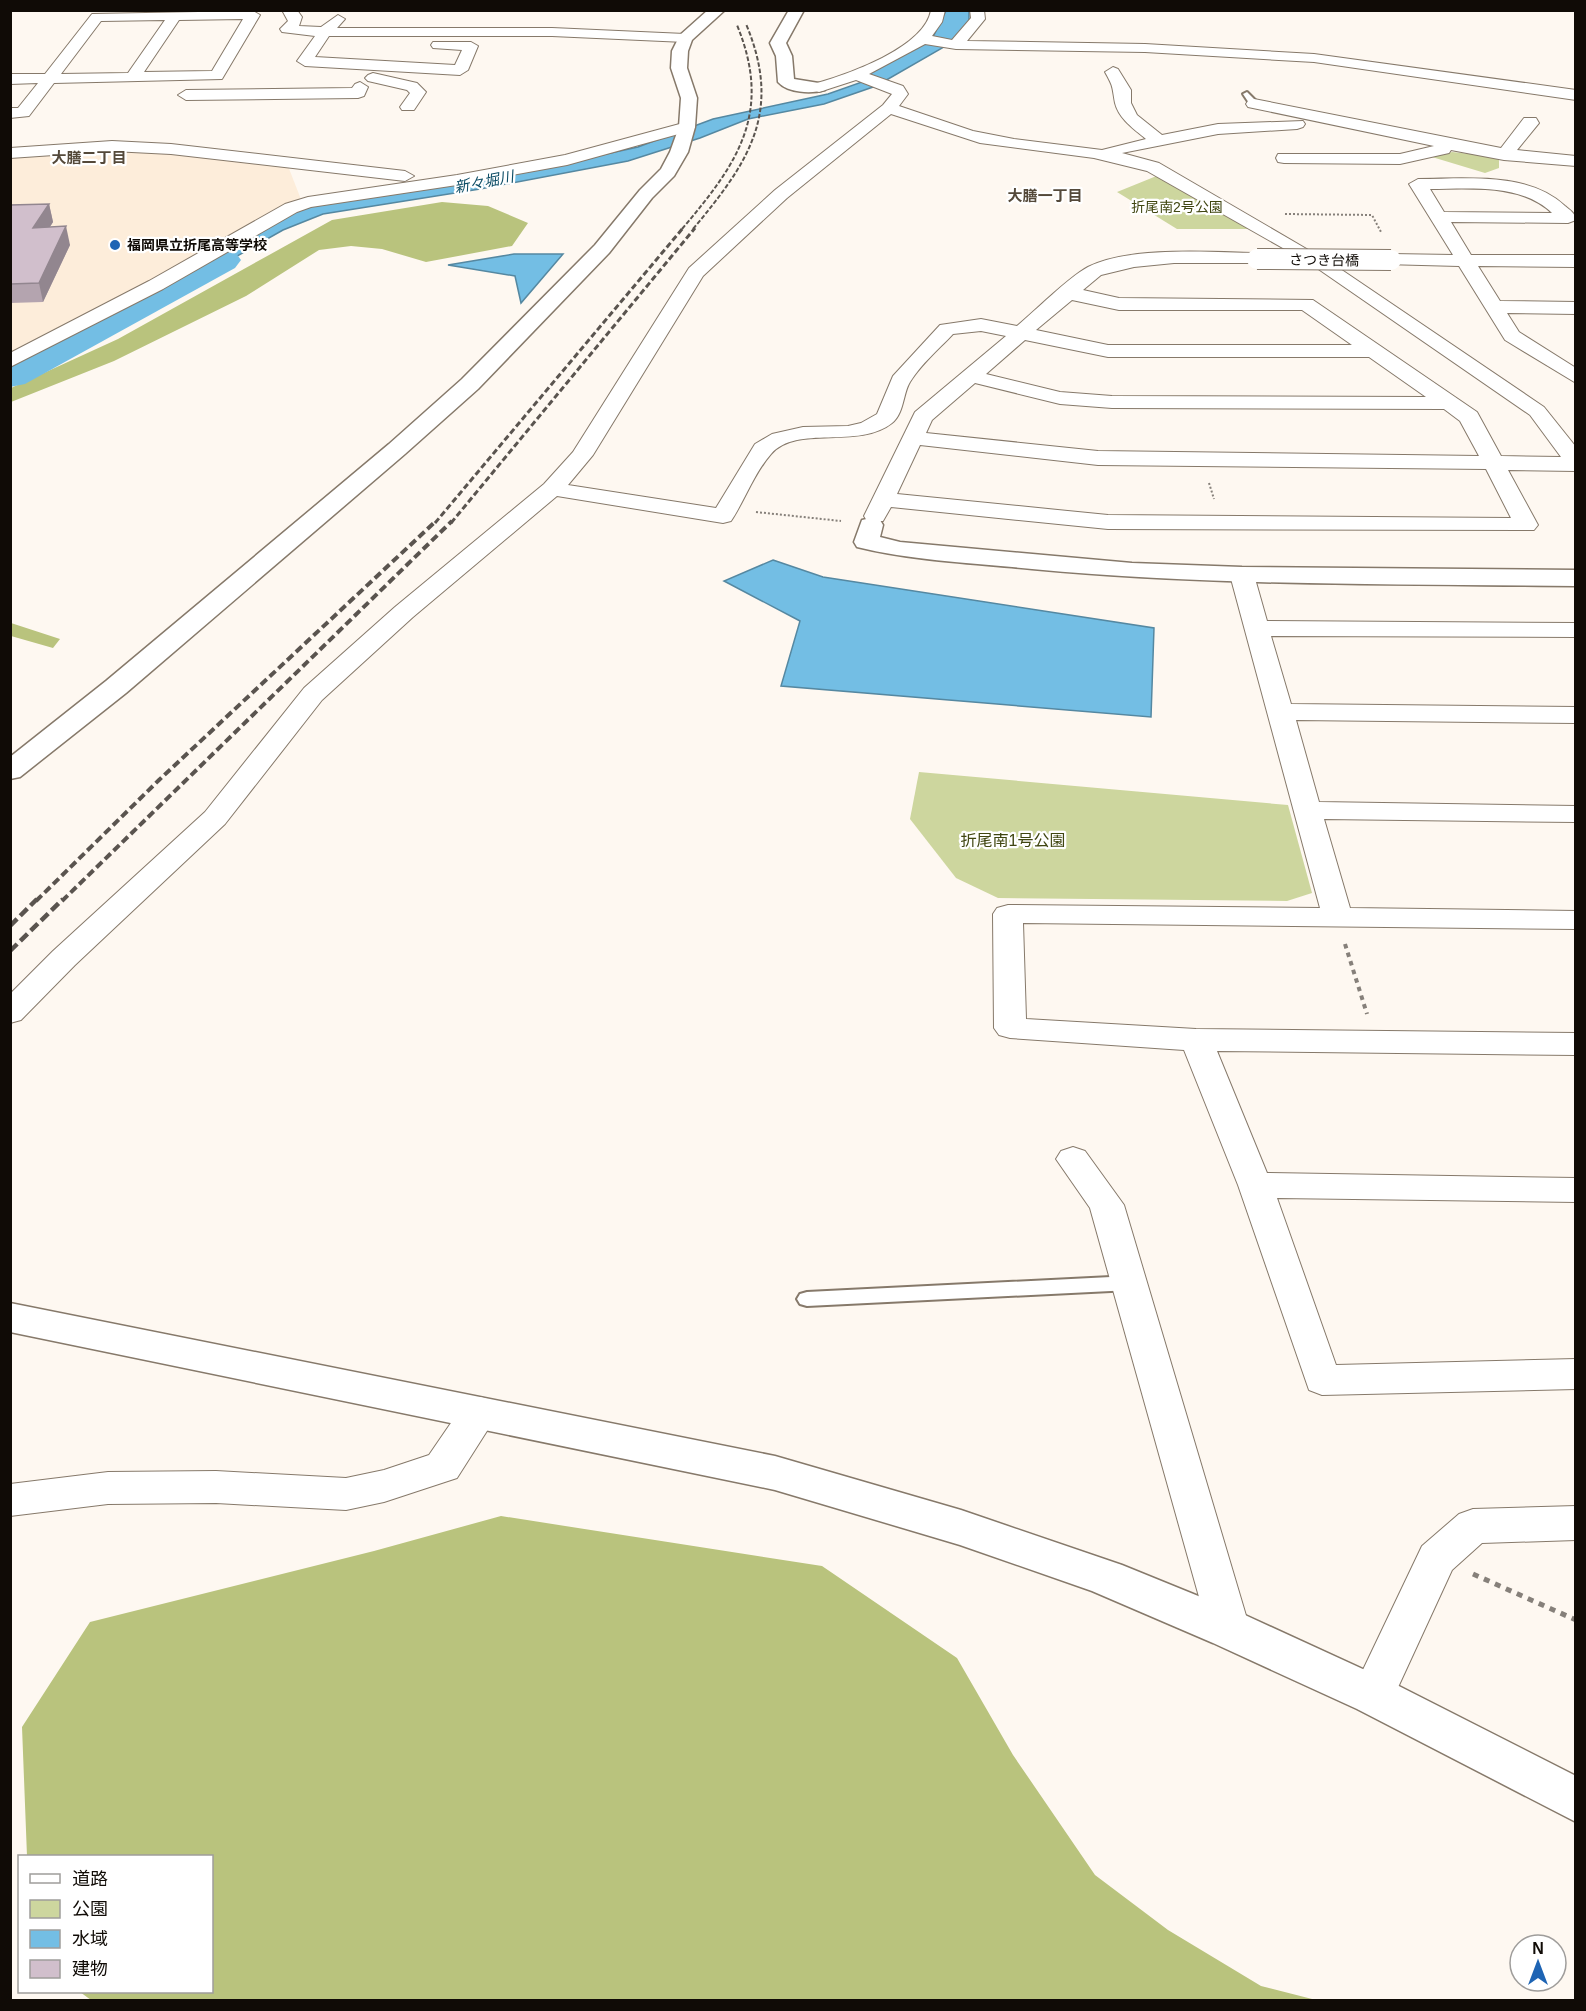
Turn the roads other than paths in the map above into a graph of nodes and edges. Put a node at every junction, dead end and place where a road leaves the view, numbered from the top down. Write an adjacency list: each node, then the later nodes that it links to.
1 (289, 10): 8 (street)
2 (348, 10): 8 (street)
3 (718, 10): 10 (street)
4 (797, 10): 21 (street)
5 (938, 10): 11 (street)
6 (977, 10): 12 (street)
7 (175, 16): 15 (street); 17 (street); 18 (street)
8 (325, 32): 9 (street); 13 (street)
9 (408, 32): 10 (street); 13 (street)
10 (685, 38): 33 (street)
11 (922, 39): 12 (street); 16 (street)
12 (956, 45): 22 (street)
13 (305, 61): 28 (street)
14 (1113, 72): 34 (street)
15 (217, 76): 18 (street); 24 (street)
16 (860, 76): 21 (street); 29 (street)
17 (48, 78): 18 (street); 19 (street); 25 (street)
18 (133, 78)
19 (10, 79)
20 (360, 87): 24 (street)
21 (819, 87)
22 (1575, 94)
23 (172, 95): 24 (street)
24 (206, 95)
25 (35, 98): 26 (street); 30 (street)
26 (58, 98)
27 (1251, 99): 31 (street)
28 (408, 107)
29 (889, 108): 37 (street); 63 (street)
30 (10, 113)
31 (1339, 121): 34 (street); 35 (street)
32 (1530, 121): 38 (street)
33 (687, 127): 42 (street); 72 (street)
34 (1157, 140): 37 (street)
35 (1453, 147): 38 (street); 39 (street)
36 (10, 153): 42 (street)
37 (1099, 153): 45 (street)
38 (1504, 155): 40 (street)
39 (1284, 158)
40 (1575, 161)
41 (1406, 166): 43 (street)
42 (457, 180): 56 (street)
43 (1418, 184): 44 (street); 44 (street)
44 (1440, 217): 46 (street)
45 (1301, 251)
46 (1467, 261): 47 (street, さつき台橋); 49 (street, さつき台橋, bridge); 50 (street)
47 (1575, 261)
48 (1323, 266): 62 (street)
49 (1068, 293): 52 (street, さつき台橋); 53 (street)
50 (1492, 307): 51 (street); 54 (street)
51 (1575, 308)
52 (1018, 333): 53 (street); 57 (street, さつき台橋); 63 (street)
53 (1373, 351): 59 (street)
54 (1543, 356): 55 (street); 58 (street)
55 (1575, 356)
56 (10, 361)
57 (970, 376): 59 (street); 60 (street, さつき台橋)
58 (1575, 377)
59 (1448, 403): 61 (street)
60 (912, 438): 61 (street); 64 (street, さつき台橋)
61 (1492, 463): 62 (street); 64 (street)
62 (1575, 463)
63 (552, 489): 77 (street)
64 (884, 499): 65 (street, さつき台橋)
65 (871, 525): 66 (street)
66 (1242, 575): 67 (street); 68 (street)
67 (1575, 578)
68 (1255, 628): 69 (street); 70 (street)
69 (1575, 630)
70 (1280, 712): 71 (street); 73 (street)
71 (1575, 715)
72 (10, 771)
73 (1308, 810): 74 (street); 75 (street)
74 (1575, 814)
75 (1337, 917): 76 (street); 78 (street)
76 (1575, 920)
77 (10, 1013)
78 (1196, 1040): 79 (street); 81 (street)
79 (1575, 1044)
80 (1073, 1159): 83 (street)
81 (1255, 1185): 82 (street); 86 (street)
82 (1575, 1190)
83 (1131, 1283): 84 (lane); 90 (street)
84 (807, 1299)
85 (10, 1317): 87 (street)
86 (1575, 1374)
87 (480, 1412): 88 (street); 90 (street)
88 (10, 1500)
89 (1575, 1523): 91 (street)
90 (1229, 1629): 91 (street)
91 (1373, 1695): 92 (street)
92 (1575, 1800)

